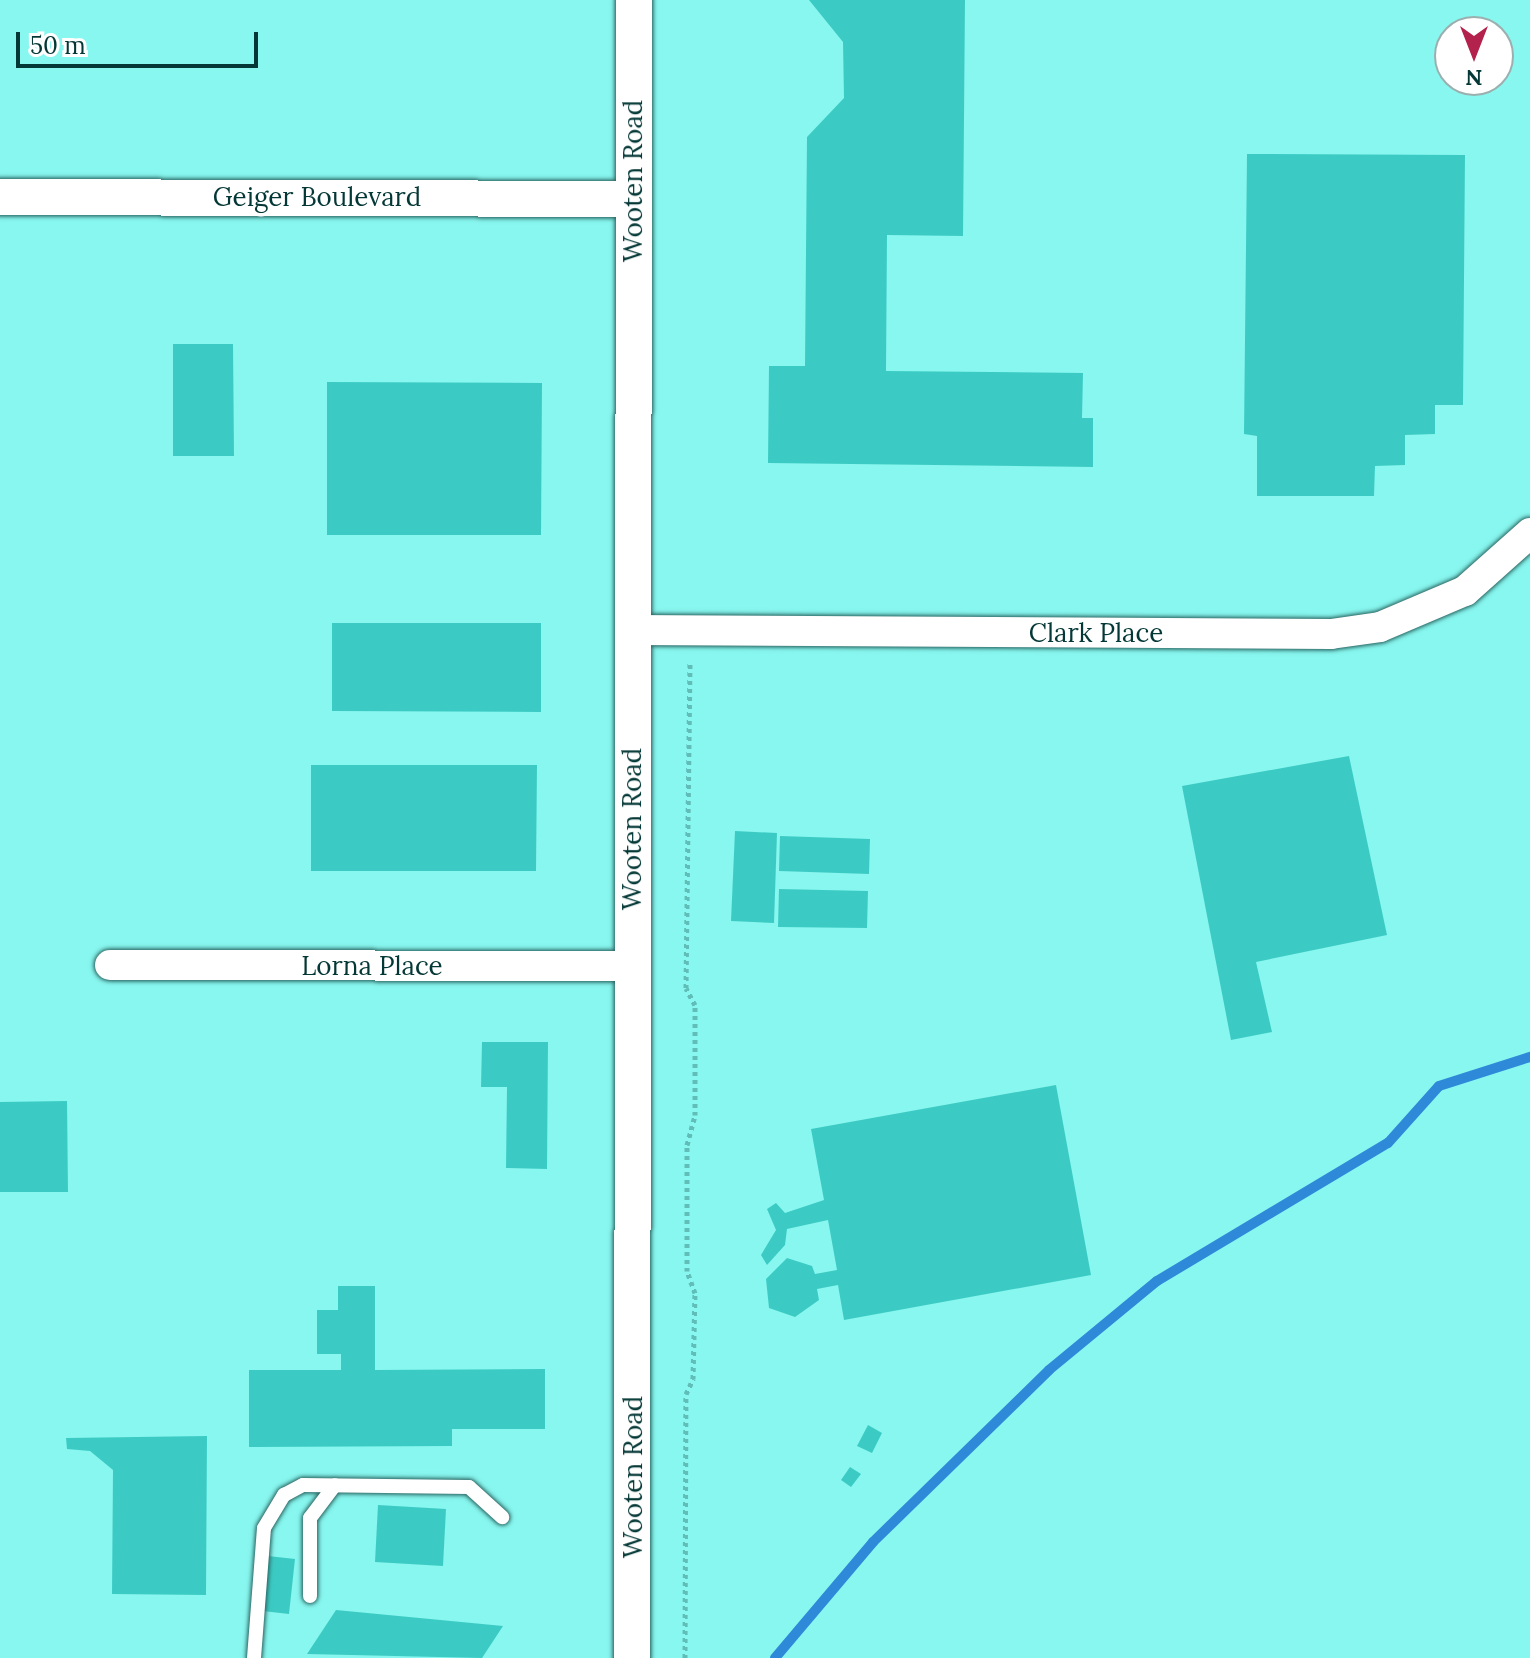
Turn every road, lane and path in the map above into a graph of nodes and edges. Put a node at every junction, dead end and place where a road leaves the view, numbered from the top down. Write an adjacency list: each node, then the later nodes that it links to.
1 (634, 0): 3 (street, Wooten Road)
2 (0, 197): 3 (street, Geiger Boulevard)
3 (634, 199): 5 (street, Wooten Road)
4 (1530, 533): 6 (street, Clark Place)
5 (631, 630): 6 (street, Clark Place); 8 (street, Wooten Road)
6 (690, 630): 14 (path)
7 (110, 965): 8 (street, Lorna Place)
8 (633, 966): 13 (street, Wooten Road)
9 (335, 1485): 10 (lane); 11 (lane); 12 (lane)
10 (502, 1517)
11 (310, 1596)
12 (254, 1658)
13 (632, 1658)
14 (685, 1658)

